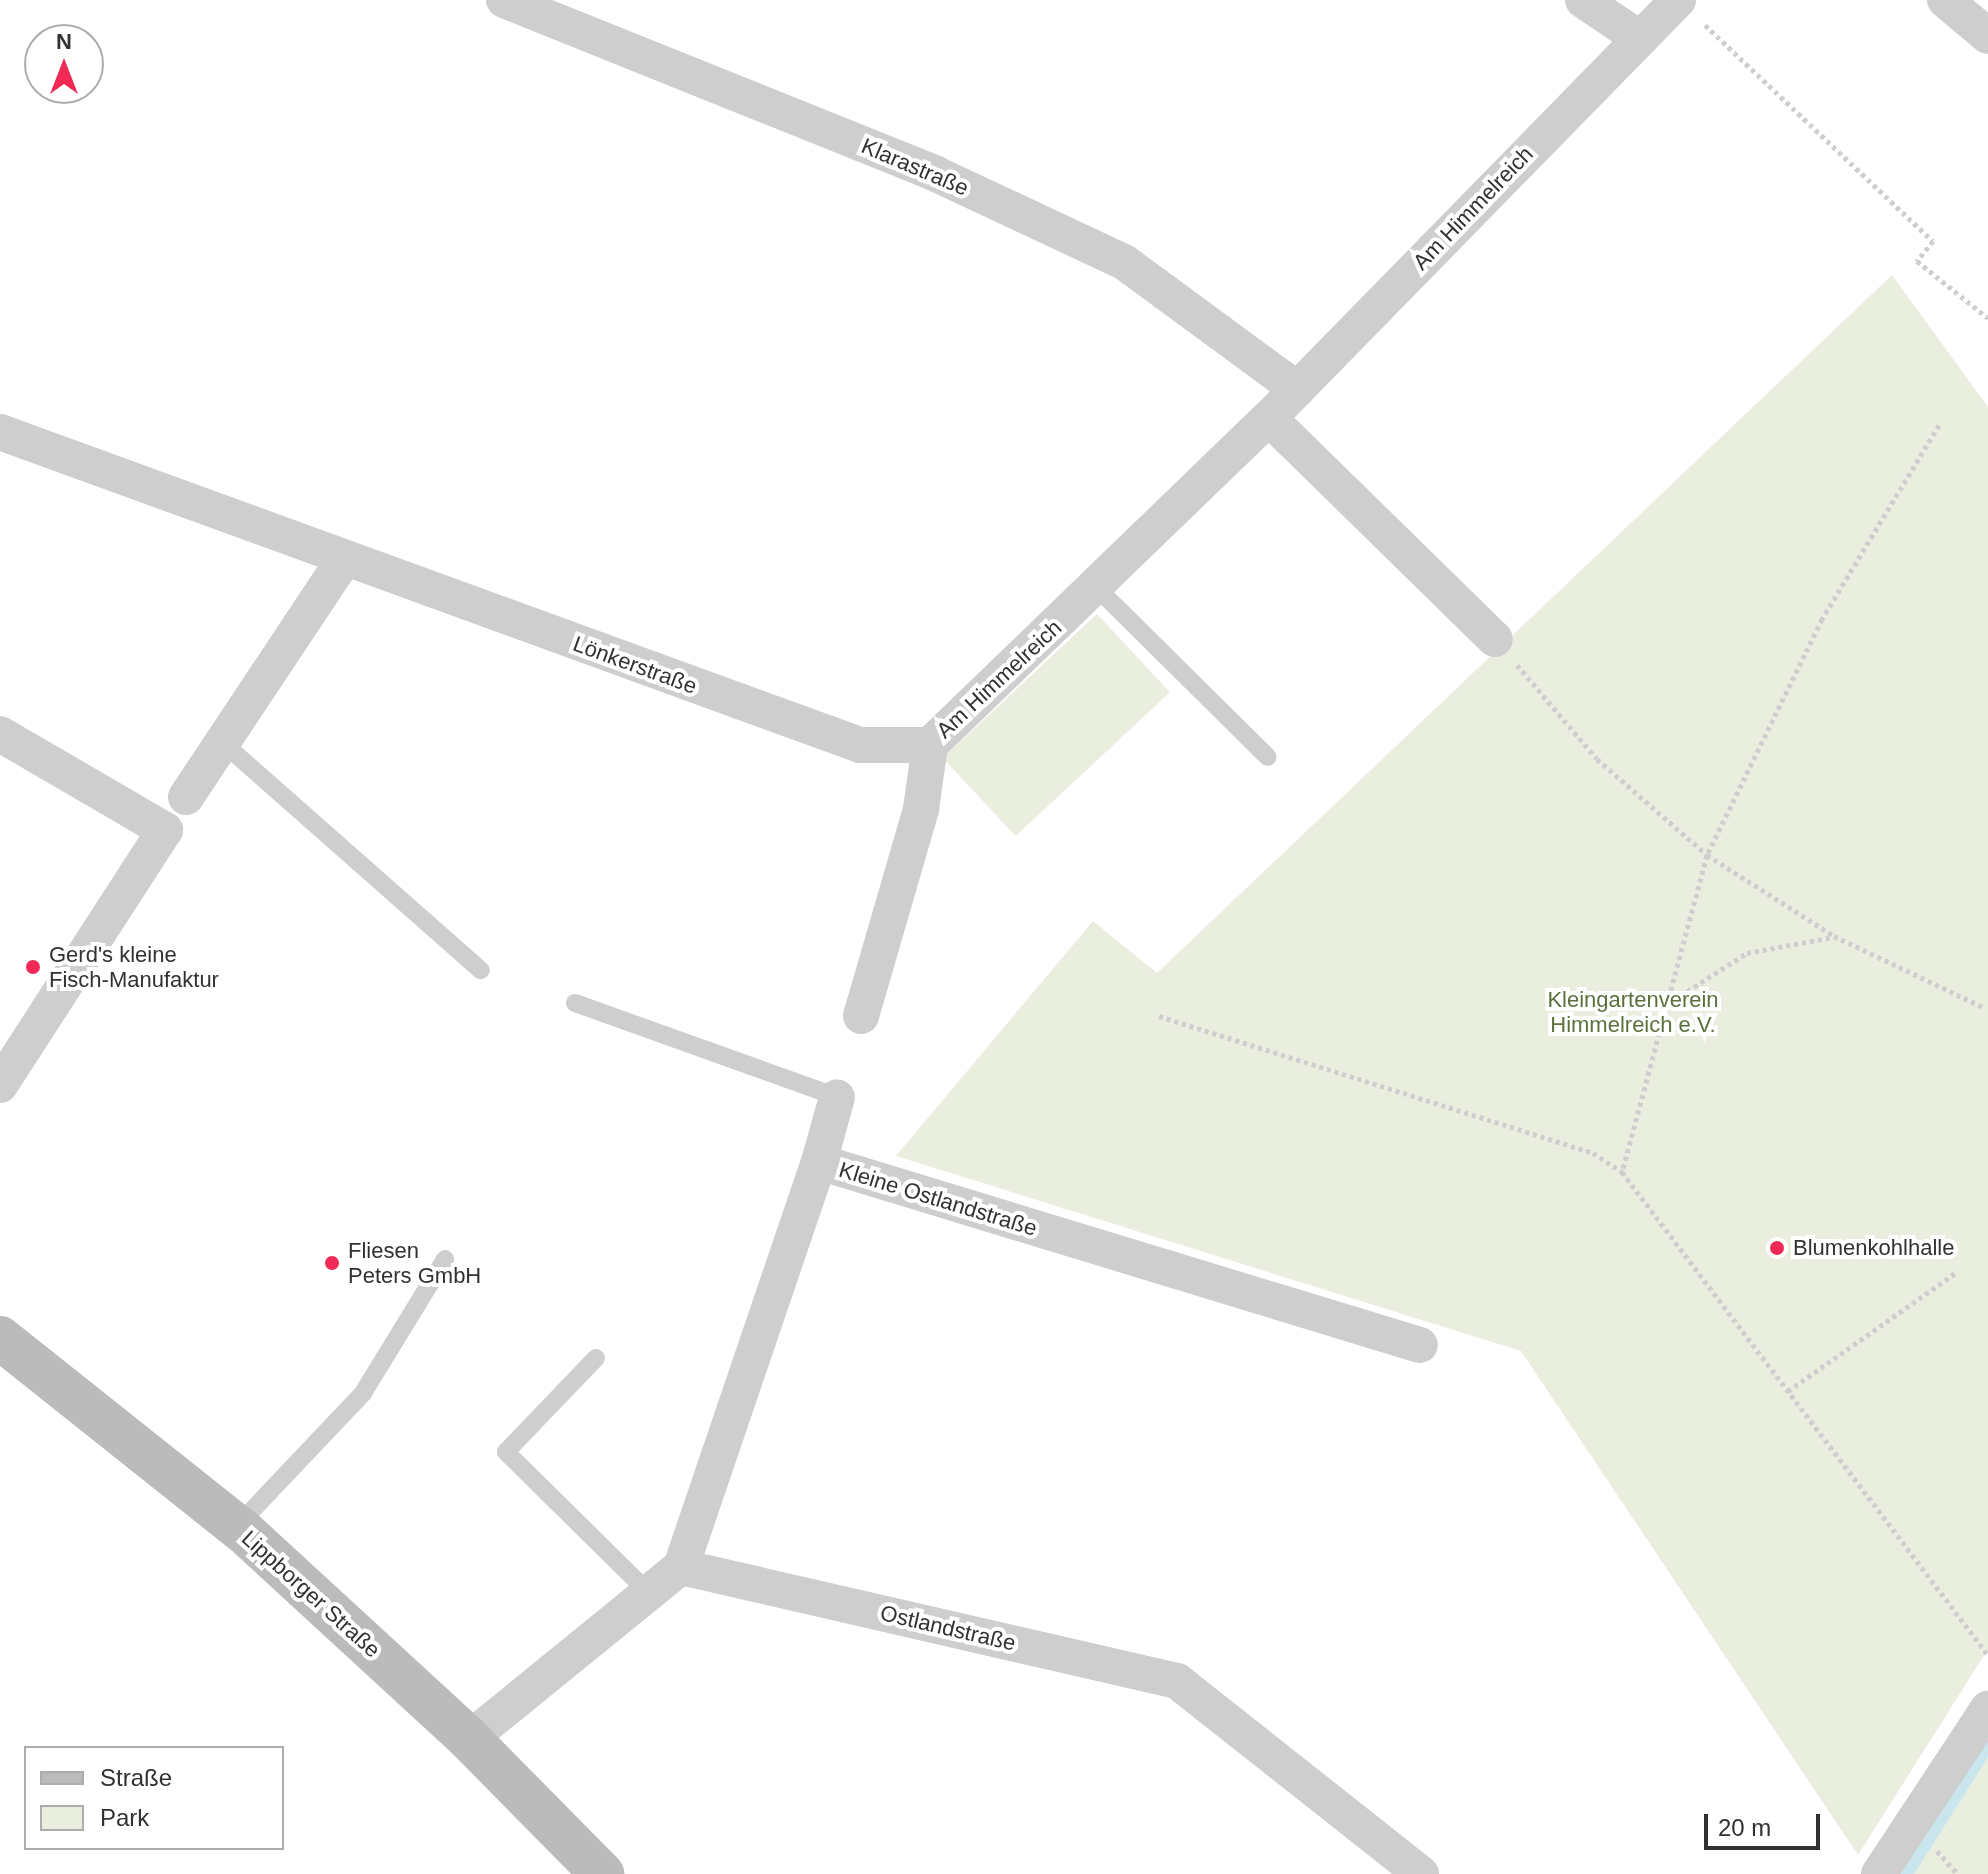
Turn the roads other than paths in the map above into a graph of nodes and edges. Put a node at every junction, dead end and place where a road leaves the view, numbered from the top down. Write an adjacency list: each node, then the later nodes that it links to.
1 (504, 0): 7 (street, Klarastraße)
2 (1583, 0): 6 (street)
3 (1945, 0): 5 (street)
4 (1690, 11): 6 (street, Am Himmelreich)
5 (1988, 36)
6 (1639, 38): 7 (street, Am Himmelreich)
7 (1297, 389): 8 (street, Am Himmelreich)
8 (1269, 418): 11 (street, Am Himmelreich); 12 (street)
9 (0, 432): 10 (street, Lönkerstraße)
10 (343, 561): 14 (street); 15 (street, Lönkerstraße)
11 (1097, 588): 15 (street, Am Himmelreich); 16 (lane)
12 (1495, 639)
13 (0, 734): 21 (street)
14 (222, 742): 17 (street); 18 (lane)
15 (930, 745): 20 (street, Am Himmelreich)
16 (1268, 757)
17 (186, 797)
18 (481, 970)
19 (575, 1003): 22 (lane)
20 (861, 1016)
21 (0, 1085)
22 (837, 1097): 23 (street)
23 (819, 1162): 26 (street, Kleine Ostlandstraße); 29 (street, Kleine Ostlandstraße)
24 (445, 1259): 28 (lane)
25 (0, 1338): 28 (main road, Lippborger Straße)
26 (1420, 1345)
27 (596, 1358): 30 (lane)
28 (237, 1526): 32 (main road, Lippborger Straße)
29 (681, 1567): 30 (street); 34 (street, Ostlandstraße)
30 (649, 1593): 32 (street)
31 (1988, 1709): 35 (street)
32 (469, 1739): 33 (main road, Lippborger Straße)
33 (586, 1867)
34 (1421, 1874)
35 (1879, 1874)

